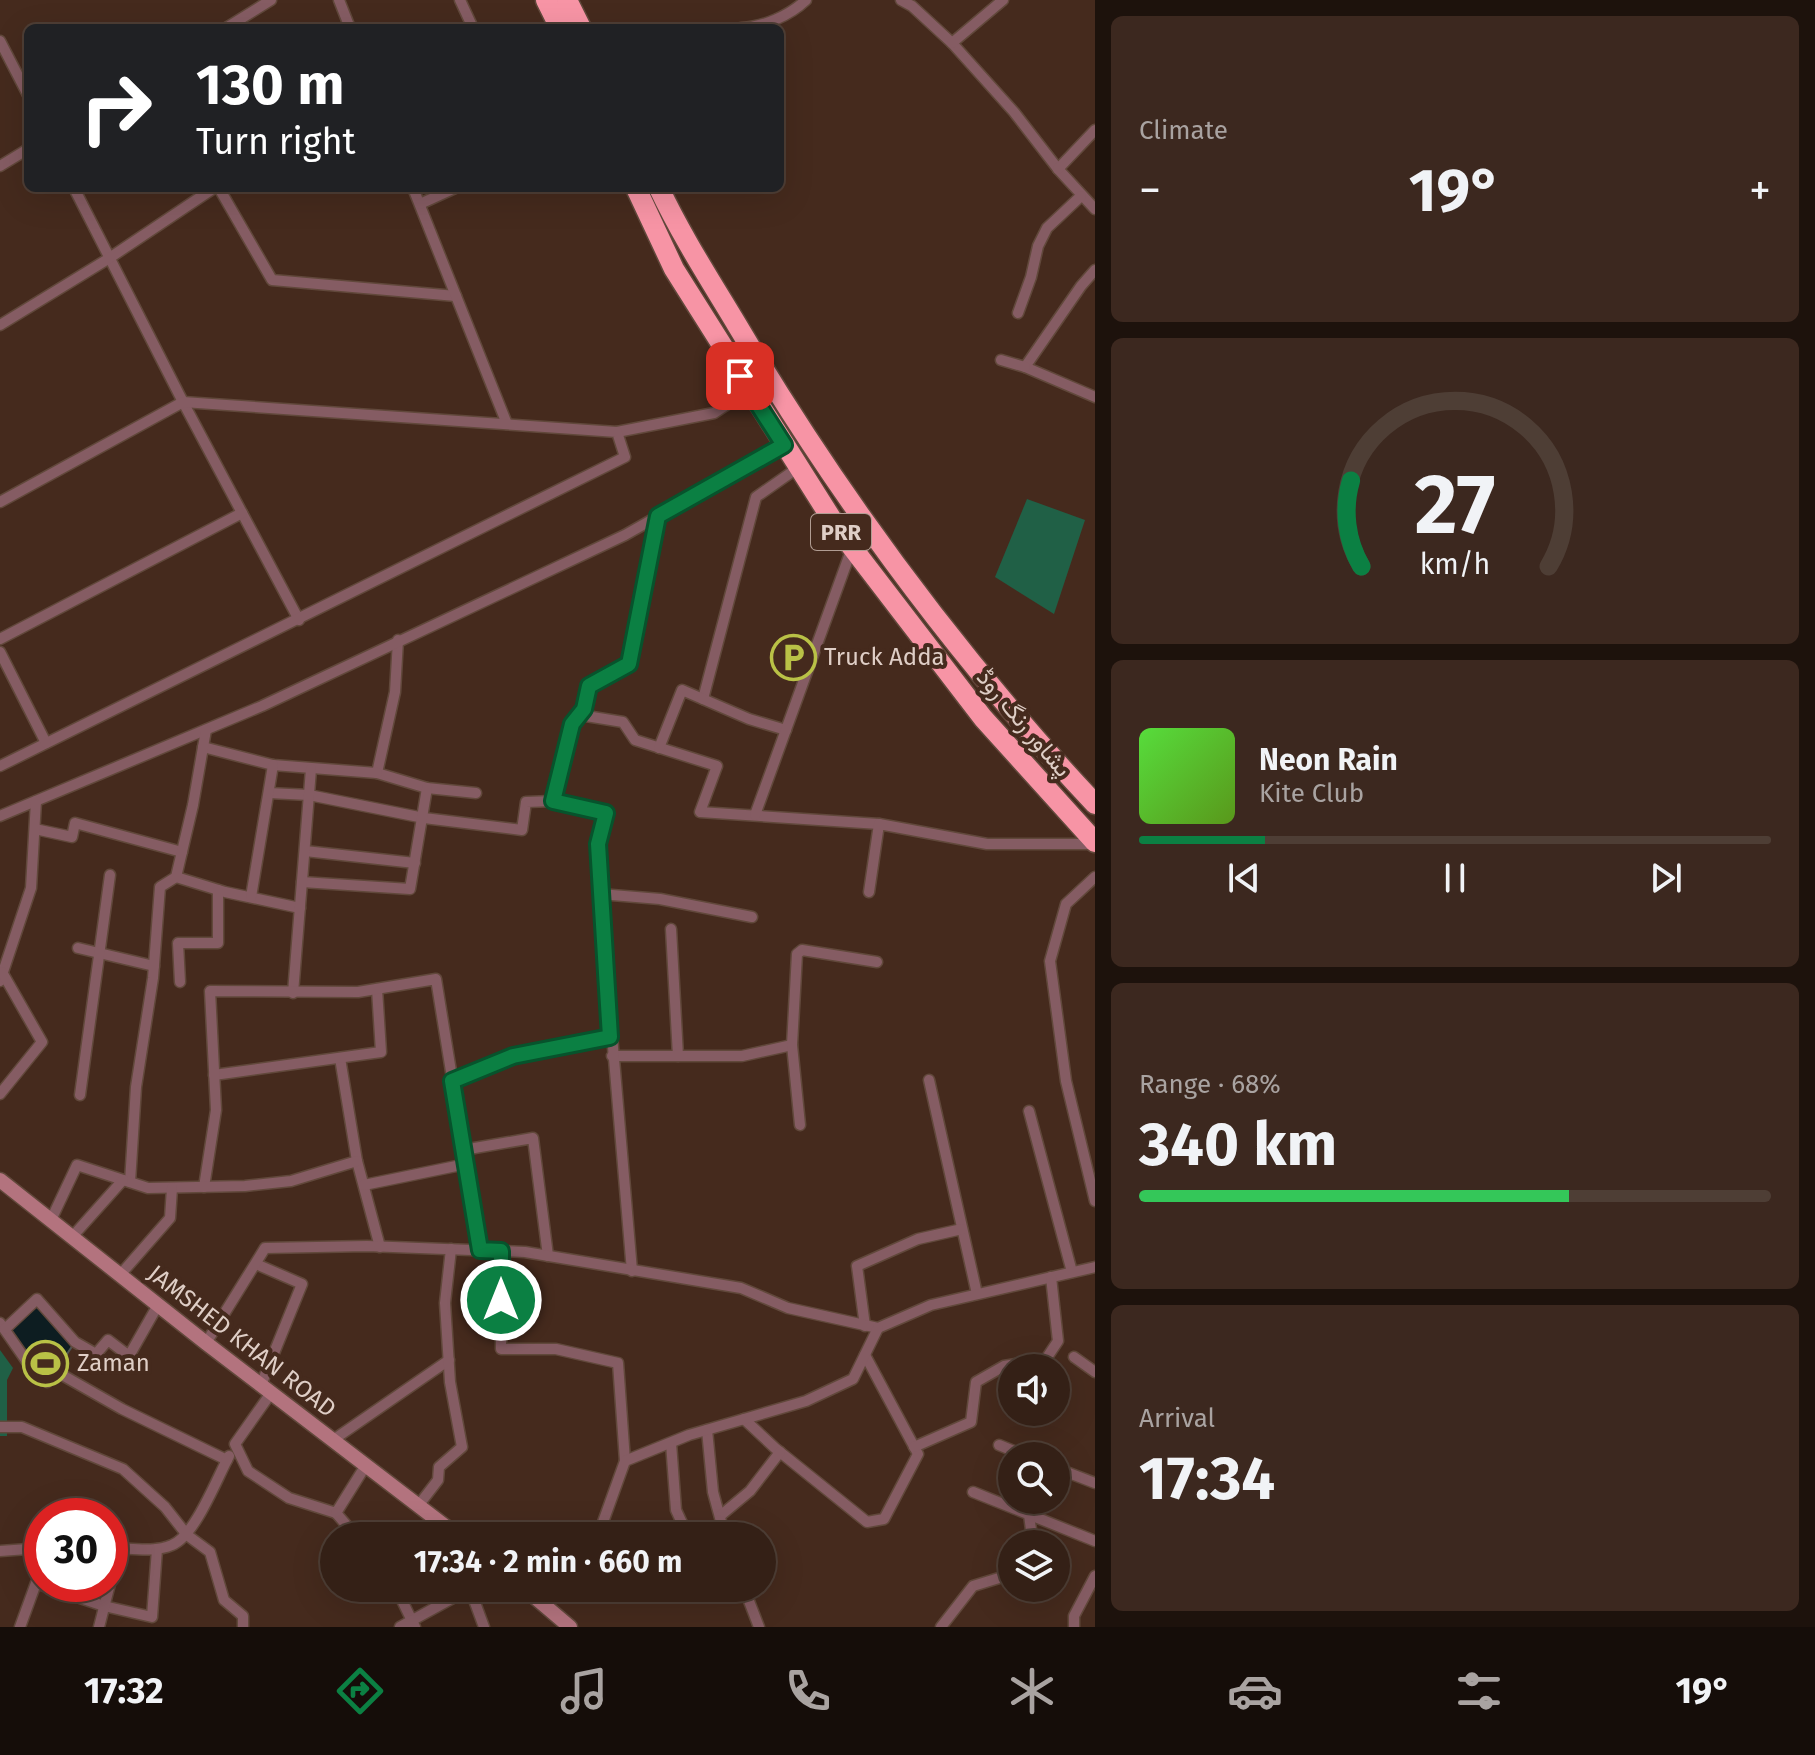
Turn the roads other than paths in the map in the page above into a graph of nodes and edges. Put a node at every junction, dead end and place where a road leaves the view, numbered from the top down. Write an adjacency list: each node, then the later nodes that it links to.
1 (271, 0): 12 (street)
2 (339, 0): 13 (street)
3 (460, 0): 14 (street)
4 (532, 0): 15 (highway)
5 (546, 0): 16 (highway)
6 (567, 0): 17 (highway)
7 (582, 0): 18 (highway)
8 (806, 0): 19 (street)
9 (901, 0): 11 (street)
10 (1003, 0): 21 (street)
11 (915, 3): 21 (street)
12 (232, 24)
13 (348, 24)
14 (471, 24)
15 (544, 24)
16 (558, 24)
17 (579, 24)
18 (593, 24)
19 (763, 24)
20 (0, 41): 22 (street)
21 (952, 43): 26 (street)
22 (24, 87)
23 (1095, 130): 26 (street)
24 (24, 151): 25 (street)
25 (0, 166)
26 (1058, 169): 34 (street)
27 (76, 192): 37 (street)
28 (211, 192): 37 (street)
29 (219, 192): 39 (street)
30 (415, 192): 35 (street)
31 (446, 192): 35 (street)
32 (638, 192): 44 (highway, پشاور رنگ روڈ / PRR)
33 (661, 192): 76 (highway, پشاور رنگ روڈ / PRR)
34 (1081, 196): 36 (street); 40 (street)
35 (420, 204): 39 (street)
36 (1095, 209)
37 (108, 259): 41 (street); 46 (street)
38 (1095, 270): 43 (street)
39 (456, 296): 47 (street)
40 (1018, 313)
41 (0, 325)
42 (1001, 360): 43 (street)
43 (1025, 367): 45 (street)
44 (749, 390): 48 (street); 49 (highway, پشاور رنگ روڈ / PRR)
45 (1095, 397)
46 (183, 402): 47 (street); 51 (street); 52 (street)
47 (507, 424): 48 (street)
48 (617, 432): 55 (street)
49 (784, 445): 50 (highway, پشاور رنگ روڈ / PRR); 53 (street)
50 (799, 467): 54 (highway, پشاور رنگ روڈ / PRR); 59 (street)
51 (0, 502)
52 (242, 513): 55 (street); 56 (street)
53 (658, 516): 57 (street); 60 (street)
54 (852, 548): 62 (street); 82 (highway, پشاور رنگ روڈ / PRR)
55 (299, 620): 63 (street)
56 (0, 639)
57 (398, 640): 61 (street); 69 (street)
58 (0, 652): 63 (street)
59 (703, 699): 62 (street); 65 (street)
60 (580, 715): 65 (street); 75 (street)
61 (206, 730): 64 (street); 74 (street)
62 (786, 730): 77 (street)
63 (46, 743): 67 (street)
64 (203, 747): 66 (street); 84 (street)
65 (659, 748): 77 (street)
66 (273, 765): 68 (street); 71 (street)
67 (0, 766)
68 (311, 769): 69 (street); 73 (street)
69 (377, 773): 70 (street)
70 (427, 788): 72 (street); 79 (street)
71 (269, 793): 73 (street); 93 (street)
72 (476, 793)
73 (309, 795): 79 (street); 83 (street)
74 (36, 801): 78 (street); 81 (street)
75 (553, 801): 79 (street); 92 (street)
76 (1095, 804)
77 (755, 815): 80 (street)
78 (0, 816)
79 (424, 818): 85 (street)
80 (879, 824): 82 (street); 91 (street)
81 (35, 829): 84 (street); 101 (street)
82 (1095, 843)
83 (305, 851): 85 (street); 89 (street)
84 (182, 852): 87 (street)
85 (415, 863): 89 (street)
86 (110, 875): 98 (street)
87 (176, 877): 90 (street); 100 (street)
88 (1095, 877): 125 (street)
89 (302, 882): 94 (street)
90 (218, 890): 93 (street); 102 (street)
91 (869, 892)
92 (600, 894): 95 (street); 105 (street)
93 (251, 897): 94 (street)
94 (300, 908): 104 (street)
95 (752, 917)
96 (671, 929): 108 (street)
97 (78, 948): 98 (street)
98 (100, 954): 100 (street); 114 (street)
99 (877, 962): 106 (street)
100 (154, 966): 121 (street)
101 (1, 977): 113 (street)
102 (180, 982)
103 (377, 989): 104 (street); 109 (street); 112 (street)
104 (293, 993): 110 (street)
105 (610, 1037): 107 (street); 112 (street)
106 (792, 1045): 108 (street); 116 (street)
107 (612, 1056): 108 (street); 136 (street)
108 (678, 1056)
109 (340, 1058): 110 (street); 118 (street)
110 (214, 1075): 123 (street)
111 (929, 1080): 127 (street)
112 (452, 1081): 117 (street)
113 (0, 1094)
114 (80, 1095)
115 (1029, 1111): 137 (street)
116 (800, 1125)
117 (463, 1150): 119 (street); 133 (street)
118 (357, 1161): 122 (street); 123 (street)
119 (466, 1164): 122 (street); 131 (street)
120 (0, 1180): 126 (street, JAMSHED KHAN ROAD)
121 (126, 1181): 124 (street); 126 (street); 128 (street)
122 (364, 1185): 129 (street)
123 (204, 1187): 124 (street)
124 (172, 1188): 138 (street)
125 (1095, 1201)
126 (51, 1220): 128 (street, JAMSHED KHAN ROAD)
127 (962, 1229): 140 (street); 143 (street)
128 (72, 1237): 138 (street, JAMSHED KHAN ROAD)
129 (380, 1247): 130 (street); 134 (street)
130 (451, 1249): 131 (street); 148 (street)
131 (480, 1250): 132 (street)
132 (501, 1251): 133 (street); 160 (street)
133 (548, 1256): 136 (street)
134 (256, 1264): 145 (street); 150 (street)
135 (1095, 1267): 137 (street)
136 (632, 1271): 143 (street)
137 (1072, 1272): 139 (street)
138 (120, 1275): 141 (street, JAMSHED KHAN ROAD)
139 (1051, 1277): 140 (street); 157 (street)
140 (977, 1294): 144 (street)
141 (158, 1305): 142 (street); 145 (street, JAMSHED KHAN ROAD)
142 (3, 1326): 159 (street)
143 (865, 1326): 144 (street)
144 (878, 1328): 146 (street)
145 (206, 1343): 150 (street, JAMSHED KHAN ROAD)
146 (865, 1355): 151 (street); 157 (street)
147 (1074, 1357): 149 (street)
148 (449, 1360): 154 (street); 165 (street)
149 (1095, 1372)
150 (266, 1389): 154 (street, JAMSHED KHAN ROAD); 156 (street)
151 (744, 1419): 153 (street); 158 (street)
152 (0, 1427): 175 (street)
153 (707, 1430): 155 (street); 168 (street)
154 (333, 1440): 161 (street, JAMSHED KHAN ROAD)
155 (671, 1443): 160 (street); 172 (street)
156 (235, 1444): 159 (street); 166 (street)
157 (914, 1447): 158 (street)
158 (780, 1452): 168 (street)
159 (227, 1460): 175 (street)
160 (625, 1461): 171 (street)
161 (366, 1465): 165 (street, JAMSHED KHAN ROAD); 166 (street)
162 (1070, 1473): 163 (street)
163 (1095, 1483)
164 (973, 1492): 167 (street)
165 (418, 1506): 170 (street, JAMSHED KHAN ROAD)
166 (336, 1513): 169 (street)
167 (1029, 1515): 174 (street); 176 (street)
168 (720, 1516): 173 (street)
169 (344, 1522)
170 (439, 1522)
171 (603, 1522)
172 (682, 1522)
173 (722, 1522)
174 (1031, 1530)
175 (187, 1535): 179 (street); 195 (street)
176 (1095, 1541)
177 (128, 1548): 179 (street)
178 (24, 1549): 180 (street)
179 (157, 1549): 190 (street)
180 (0, 1551)
181 (1095, 1576): 201 (street)
182 (998, 1578): 200 (street)
183 (105, 1602): 190 (street)
184 (403, 1602): 192 (street)
185 (448, 1602): 192 (street)
186 (475, 1602): 197 (street)
187 (540, 1602): 191 (street)
188 (550, 1602): 191 (street)
189 (749, 1602): 199 (street)
190 (104, 1606): 193 (street); 194 (street)
191 (546, 1607): 198 (street)
192 (414, 1623): 196 (street)
193 (20, 1627)
194 (99, 1627)
195 (243, 1627)
196 (400, 1627)
197 (484, 1627)
198 (570, 1627)
199 (759, 1627)
200 (941, 1627)
201 (1074, 1627)

